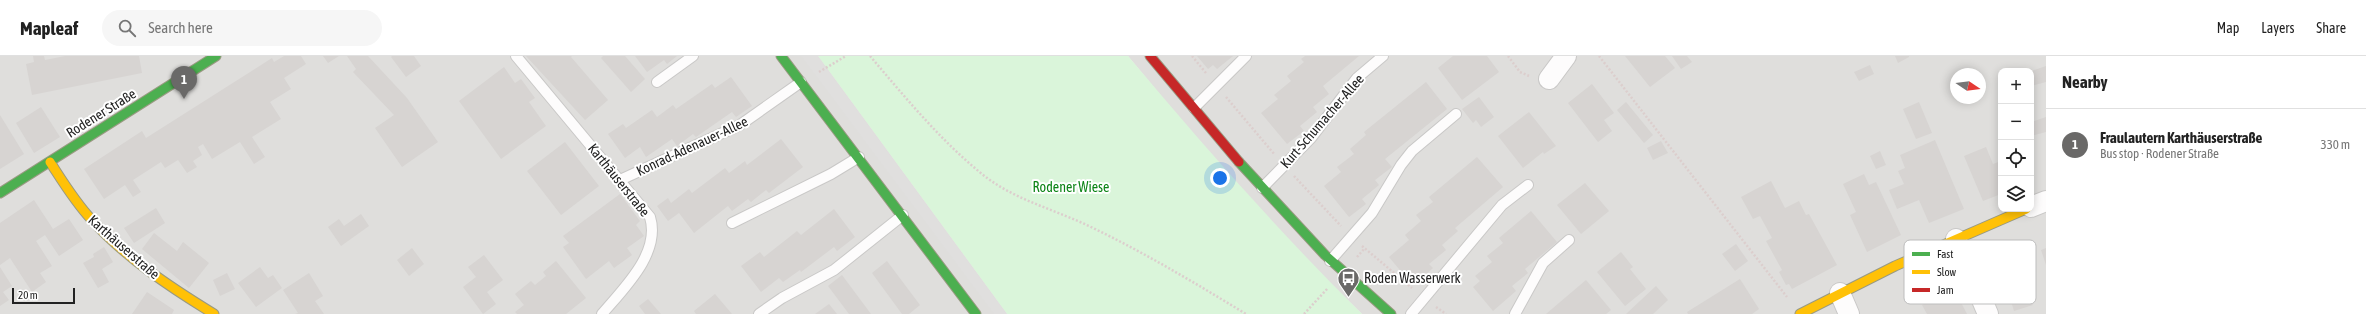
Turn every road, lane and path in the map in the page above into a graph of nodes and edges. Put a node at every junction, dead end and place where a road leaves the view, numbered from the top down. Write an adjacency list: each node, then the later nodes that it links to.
1 (216, 56): 21 (street, Rodener Straße)
2 (516, 56): 23 (lane, Karthäuserstraße)
3 (693, 56): 15 (lane)
4 (781, 56): 16 (street)
5 (846, 56): 16 (path)
6 (870, 56): 47 (path)
7 (1150, 56): 18 (street)
8 (1192, 56): 17 (path)
9 (1246, 56): 17 (lane)
10 (1383, 56): 22 (lane, Kurt-Schumacher-Allee)
11 (1508, 56): 14 (path)
12 (1566, 56): 14 (street)
13 (1599, 56): 53 (path)
14 (1549, 79)
15 (657, 82)
16 (801, 82): 20 (street); 23 (lane, Konrad-Adenauer-Allee)
17 (1216, 86): 18 (lane); 22 (path)
18 (1194, 108): 25 (street)
19 (1456, 114): 32 (lane)
20 (859, 157): 30 (street); 31 (lane)
21 (50, 162): 26 (street, Rodener Straße); 43 (street, Karthäuserstraße)
22 (1285, 167): 25 (lane, Kurt-Schumacher-Allee); 32 (path)
23 (620, 180): 44 (lane, Karthäuserstraße)
24 (1528, 185): 41 (lane)
25 (1262, 188): 37 (street)
26 (0, 193)
27 (2046, 201): 28 (street)
28 (2034, 206)
29 (2019, 212): 33 (street)
30 (903, 215): 45 (lane); 46 (street)
31 (732, 223)
32 (1352, 237): 35 (path); 37 (lane)
33 (1956, 239)
34 (1569, 240): 52 (lane)
35 (1365, 248): 36 (path); 41 (path)
36 (1354, 260)
37 (1330, 261): 49 (street)
38 (1904, 263): 40 (street)
39 (1332, 284): 48 (path)
40 (1840, 293): 53 (street); 54 (street)
41 (1425, 298): 50 (lane); 51 (path)
42 (1984, 304): 55 (street)
43 (214, 314)
44 (602, 314)
45 (759, 314)
46 (976, 314)
47 (1246, 314)
48 (1304, 314)
49 (1391, 314)
50 (1411, 314)
51 (1446, 314)
52 (1514, 314)
53 (1800, 314)
54 (1849, 314)
55 (1988, 314)

